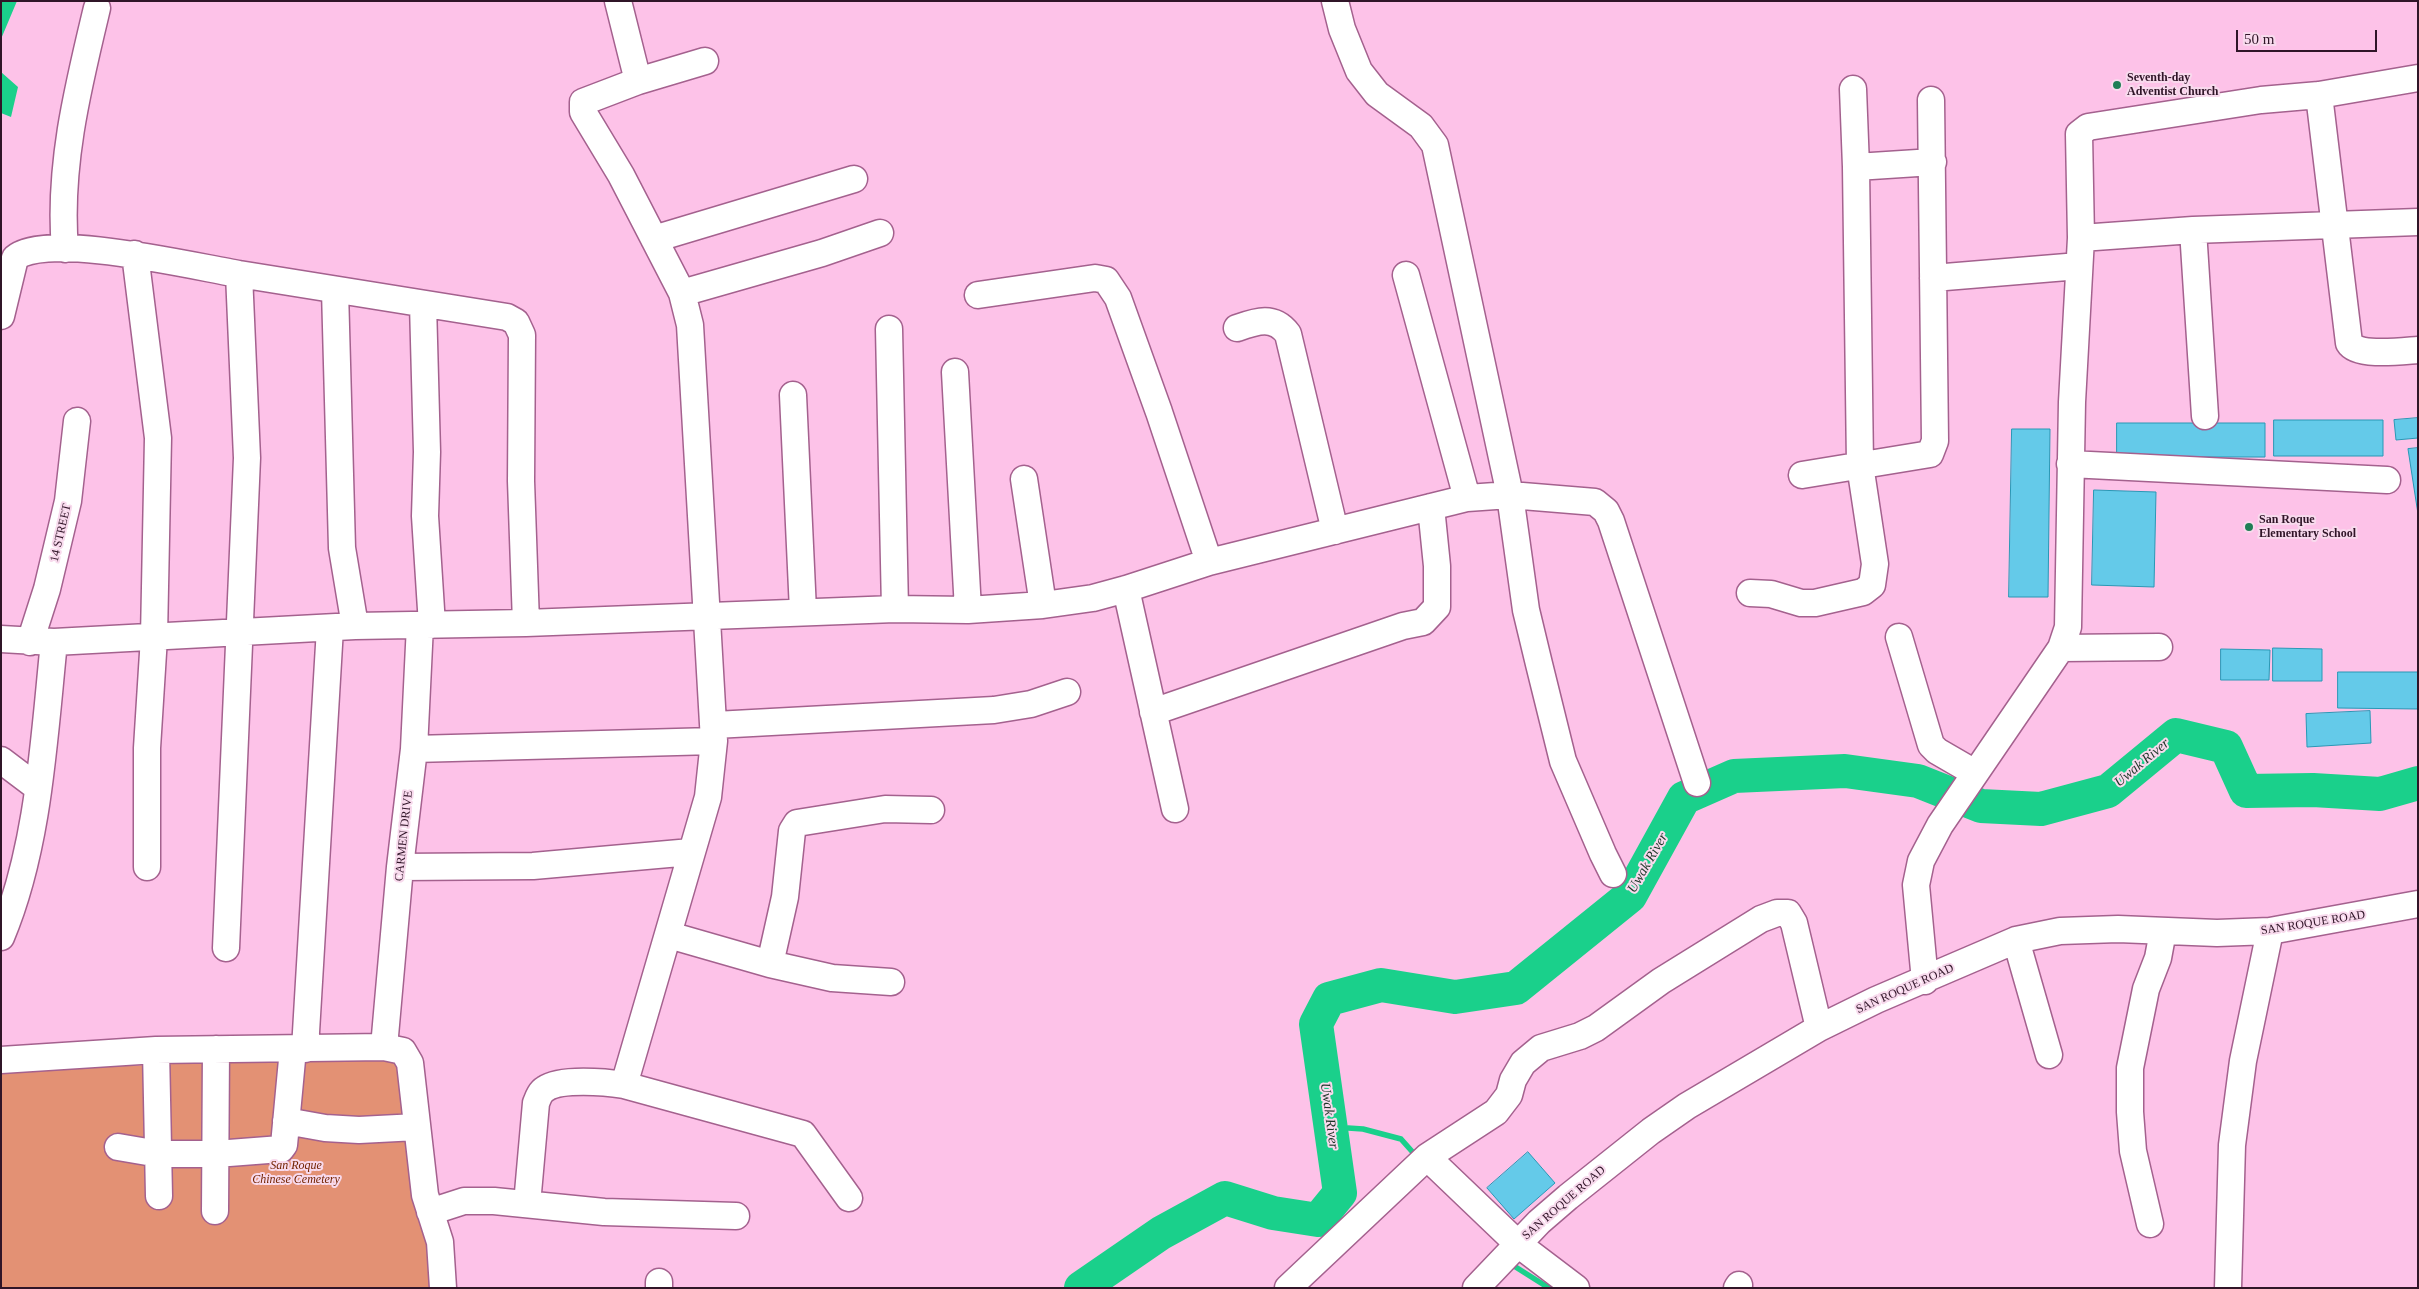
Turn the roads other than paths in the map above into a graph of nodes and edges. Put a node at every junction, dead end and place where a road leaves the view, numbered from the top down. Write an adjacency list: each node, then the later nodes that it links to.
1 (618, 1): 6 (street)
2 (1335, 1): 42 (street)
3 (97, 8): 19 (street)
4 (705, 61): 6 (street)
5 (2418, 78): 8 (street)
6 (638, 81): 18 (street)
7 (1853, 89): 11 (street)
8 (2319, 95): 14 (street); 17 (street)
9 (1931, 100): 10 (street)
10 (1933, 162): 11 (street); 24 (street)
11 (1856, 167): 38 (street)
12 (854, 179): 18 (street)
13 (2418, 222): 14 (street)
14 (2336, 224): 15 (street); 32 (street)
15 (2193, 230): 17 (street); 35 (street)
16 (880, 233): 26 (street)
17 (2081, 238): 21 (street)
18 (654, 239): 26 (street)
19 (65, 249): 20 (street); 29 (street)
20 (135, 254): 22 (street); 58 (street)
21 (2079, 266): 24 (street); 37 (street)
22 (239, 274): 25 (street); 57 (street)
23 (1406, 275): 43 (street)
24 (1933, 278): 38 (street)
25 (334, 290): 28 (street); 56 (street)
26 (682, 293): 53 (street)
27 (978, 295): 46 (street)
28 (423, 304): 54 (street); 55 (street, CARMEN DRIVE)
29 (1, 316)
30 (1237, 328): 45 (street)
31 (889, 329): 50 (street)
32 (2418, 350)
33 (954, 372): 51 (street)
34 (792, 395): 52 (street)
35 (2204, 416)
36 (77, 421): 61 (street, 14 STREET)
37 (2070, 464): 41 (street); 63 (street)
38 (1860, 465): 39 (street); 48 (street)
39 (1802, 475)
40 (1024, 479): 49 (street)
41 (2387, 480)
42 (1510, 496): 43 (street); 70 (street); 77 (street)
43 (1467, 498): 44 (street)
44 (1431, 506): 45 (street); 65 (street)
45 (1336, 531): 46 (street)
46 (1209, 562): 47 (street)
47 (1126, 589): 49 (street); 65 (street)
48 (1750, 593)
49 (1043, 604): 51 (street)
50 (896, 609): 51 (street); 52 (street)
51 (968, 610)
52 (803, 611): 53 (street)
53 (707, 615): 54 (street); 66 (street)
54 (526, 623): 55 (street)
55 (426, 625): 56 (street); 67 (street, CARMEN DRIVE)
56 (342, 627): 57 (street); 91 (street)
57 (240, 633): 58 (street); 84 (street)
58 (154, 637): 61 (street); 75 (street)
59 (1899, 637): 69 (street)
60 (1, 638): 61 (street)
61 (42, 642): 71 (street, 14 STREET)
62 (2159, 647): 63 (street)
63 (2061, 648): 69 (street)
64 (1067, 692): 66 (street)
65 (1153, 712): 72 (street)
66 (715, 733): 67 (street); 74 (street)
67 (414, 749): 76 (street, CARMEN DRIVE)
68 (1, 760): 71 (street)
69 (1971, 779): 86 (street)
70 (1697, 783)
71 (38, 788): 82 (street, 14 STREET)
72 (1175, 809)
73 (931, 810): 85 (street)
74 (691, 852): 76 (street); 81 (street)
75 (147, 867)
76 (400, 867): 89 (street, CARMEN DRIVE)
77 (1613, 874)
78 (2418, 904): 80 (street, SAN ROQUE ROAD)
79 (2163, 931): 80 (street, SAN ROQUE ROAD); 83 (street, SAN ROQUE ROAD); 108 (street)
80 (2270, 931): 114 (street)
81 (669, 935): 85 (street); 95 (street)
82 (1, 937)
83 (2016, 940): 86 (street, SAN ROQUE ROAD); 93 (street)
84 (226, 948)
85 (770, 964): 87 (street)
86 (1925, 981): 88 (street, SAN ROQUE ROAD)
87 (891, 982)
88 (1819, 1028): 101 (street); 109 (street, SAN ROQUE ROAD)
89 (384, 1047): 91 (street); 97 (street)
90 (216, 1049): 91 (street); 92 (street); 100 (street)
91 (299, 1049): 96 (street)
92 (156, 1050): 94 (street); 99 (street)
93 (2049, 1054)
94 (1, 1060)
95 (624, 1086): 103 (street); 104 (street)
96 (286, 1121): 97 (street); 100 (street)
97 (417, 1127): 106 (street)
98 (118, 1147): 99 (street)
99 (159, 1154): 100 (street); 102 (street)
100 (216, 1154): 105 (street)
101 (1427, 1157): 109 (street); 111 (street)
102 (159, 1196)
103 (849, 1198)
104 (527, 1204): 106 (street); 107 (street)
105 (214, 1211)
106 (430, 1212): 110 (street)
107 (736, 1216)
108 (2150, 1224)
109 (1518, 1244): 112 (street, SAN ROQUE ROAD); 113 (street)
110 (443, 1288)
111 (1288, 1288)
112 (1476, 1288)
113 (1576, 1288)
114 (2228, 1288)

